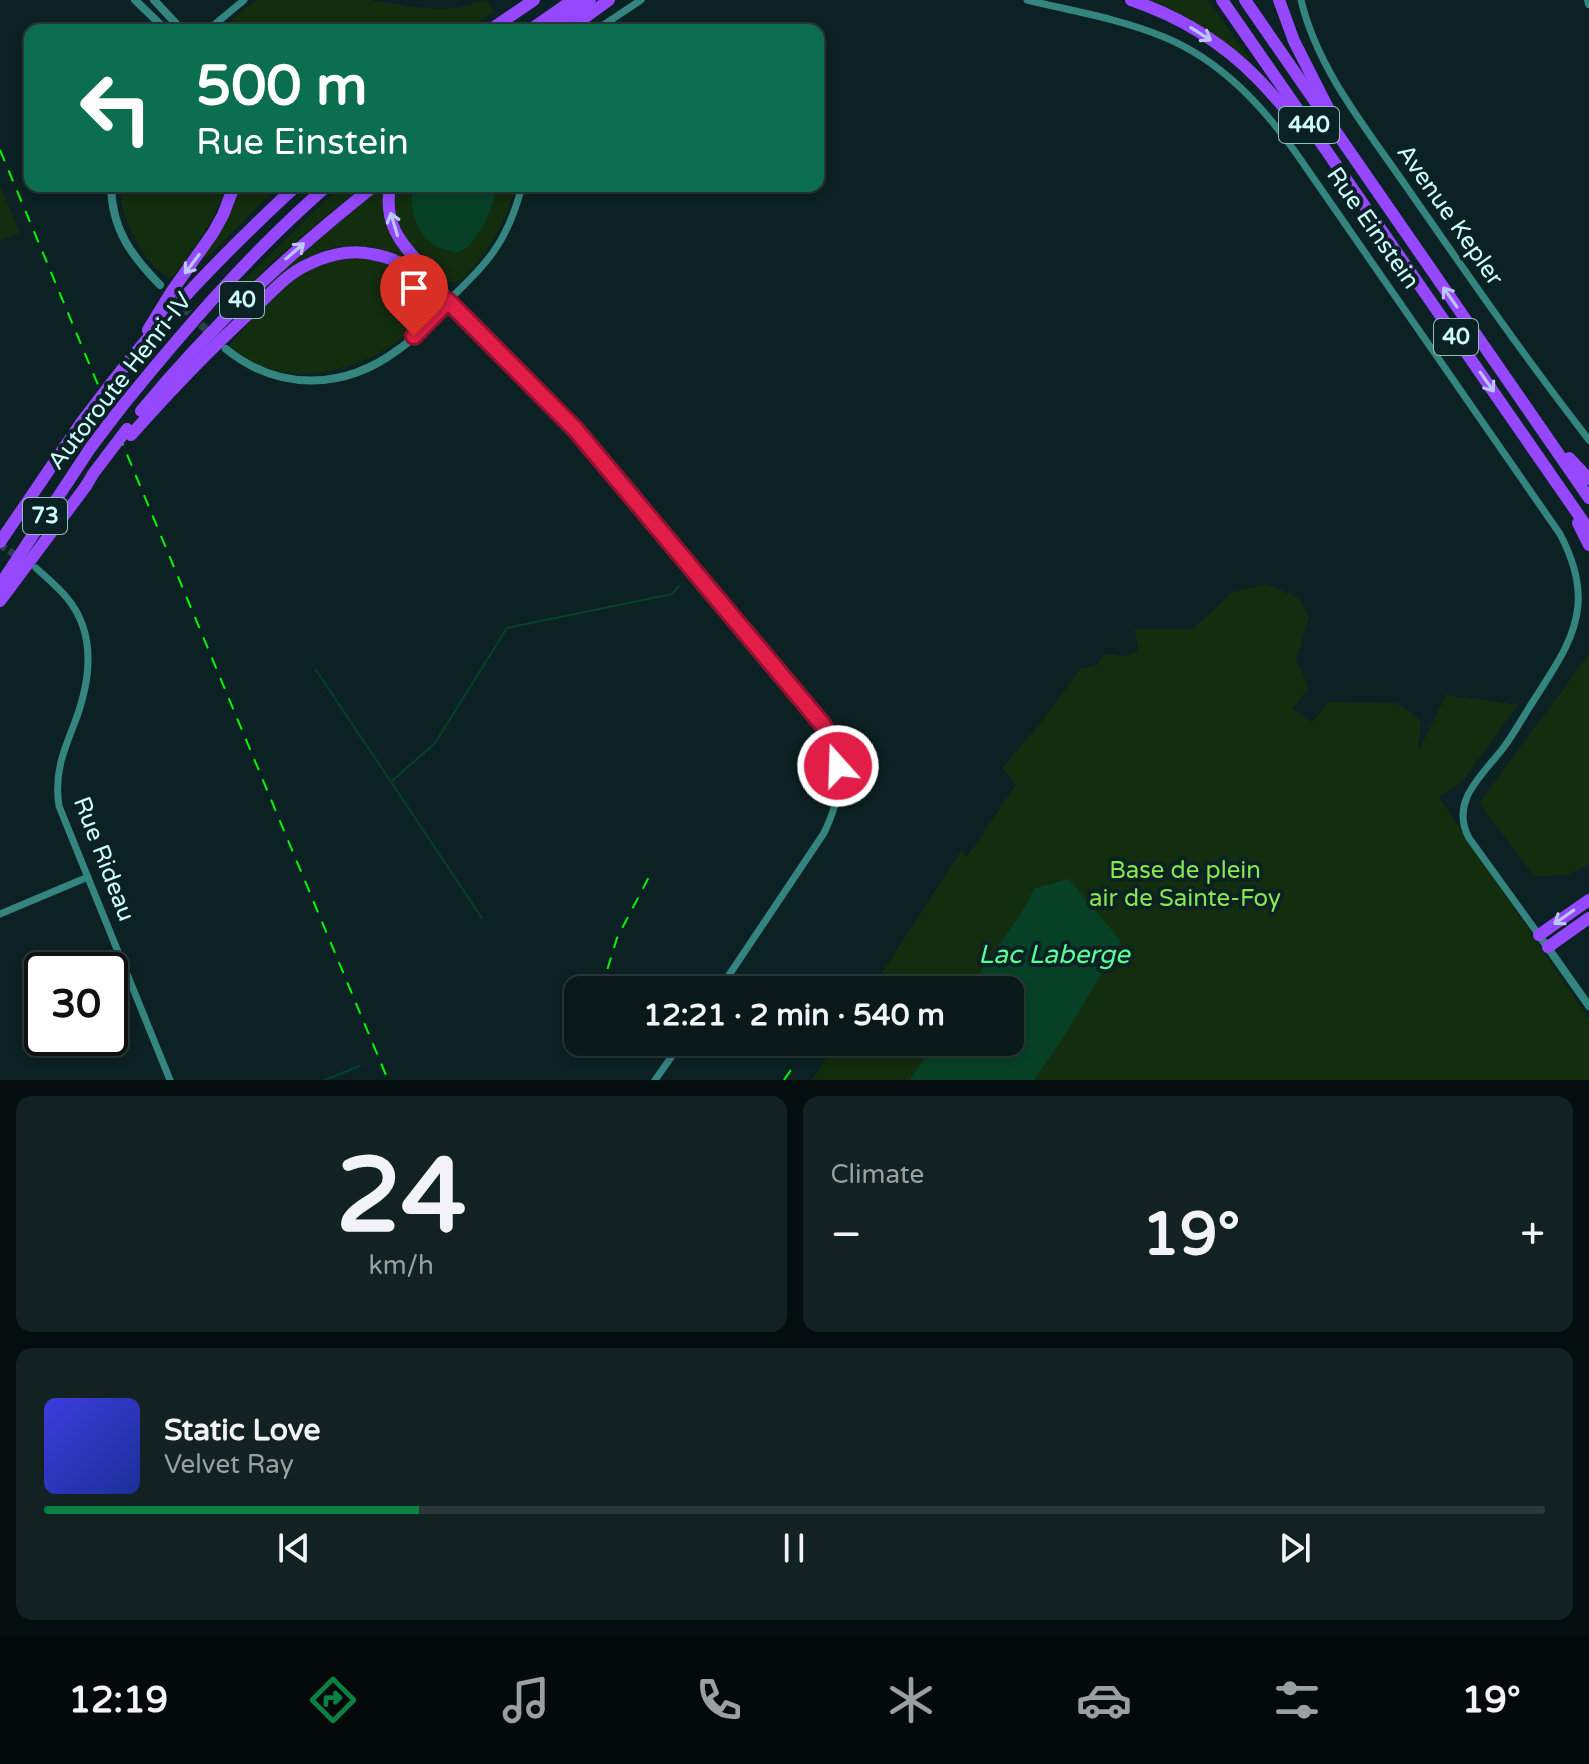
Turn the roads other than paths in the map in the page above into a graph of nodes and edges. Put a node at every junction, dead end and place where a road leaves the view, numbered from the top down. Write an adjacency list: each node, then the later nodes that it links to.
1 (135, 0): 15 (street)
2 (154, 0): 16 (street)
3 (244, 0): 17 (street)
4 (534, 0): 18 (highway)
5 (573, 0): 19 (highway)
6 (590, 0): 20 (highway)
7 (609, 0): 21 (highway)
8 (641, 0): 22 (street)
9 (1027, 0): 52 (street, Rue Einstein)
10 (1131, 0): 24 (highway, 40, one-way to 24)
11 (1222, 0): 24 (highway, 440)
12 (1245, 0): 23 (highway, 40)
13 (1279, 0): 23 (highway)
14 (1301, 0): 38 (street, Avenue Kepler)
15 (160, 24)
16 (176, 24)
17 (215, 24)
18 (499, 24)
19 (539, 24)
20 (556, 24)
21 (576, 24)
22 (605, 24)
23 (1349, 151): 36 (highway, 40, one-way to 23)
24 (1347, 180): 40 (highway, 40, one-way to 40)
25 (112, 192): 32 (street)
26 (232, 192): 35 (highway, one-way to 35)
27 (290, 192): 35 (highway, Autoroute Henri-IV / 40)
28 (321, 192): 46 (highway, Autoroute Henri-IV / 73, bridge)
29 (367, 192): 37 (highway, 40, one-way to 29)
30 (389, 192): 33 (highway, one-way to 30)
31 (520, 192): 33 (street)
32 (160, 285)
33 (448, 301): 34 (street); 37 (highway); 54 (street)
34 (226, 349)
35 (130, 359): 43 (highway, Autoroute Henri-IV / 40, bridge)
36 (1542, 430): 39 (highway); 41 (highway, 40)
37 (129, 432): 47 (highway, 40, bridge)
38 (1589, 440)
39 (1589, 479)
40 (1564, 495): 42 (highway, 40); 44 (highway)
41 (1589, 498)
42 (1589, 530)
43 (0, 542)
44 (1589, 545)
45 (36, 568): 48 (street, Rue Rideau)
46 (0, 585)
47 (0, 601)
48 (88, 877): 50 (street); 57 (street, Rue Rideau)
49 (1589, 900): 52 (highway, one-way to 52)
50 (0, 914)
51 (1589, 918): 53 (highway)
52 (1539, 935): 53 (street, Rue Einstein)
53 (1548, 947): 55 (street, Rue Einstein)
54 (728, 976)
55 (1589, 1006)
56 (672, 1056): 58 (street)
57 (170, 1080)
58 (655, 1080)

